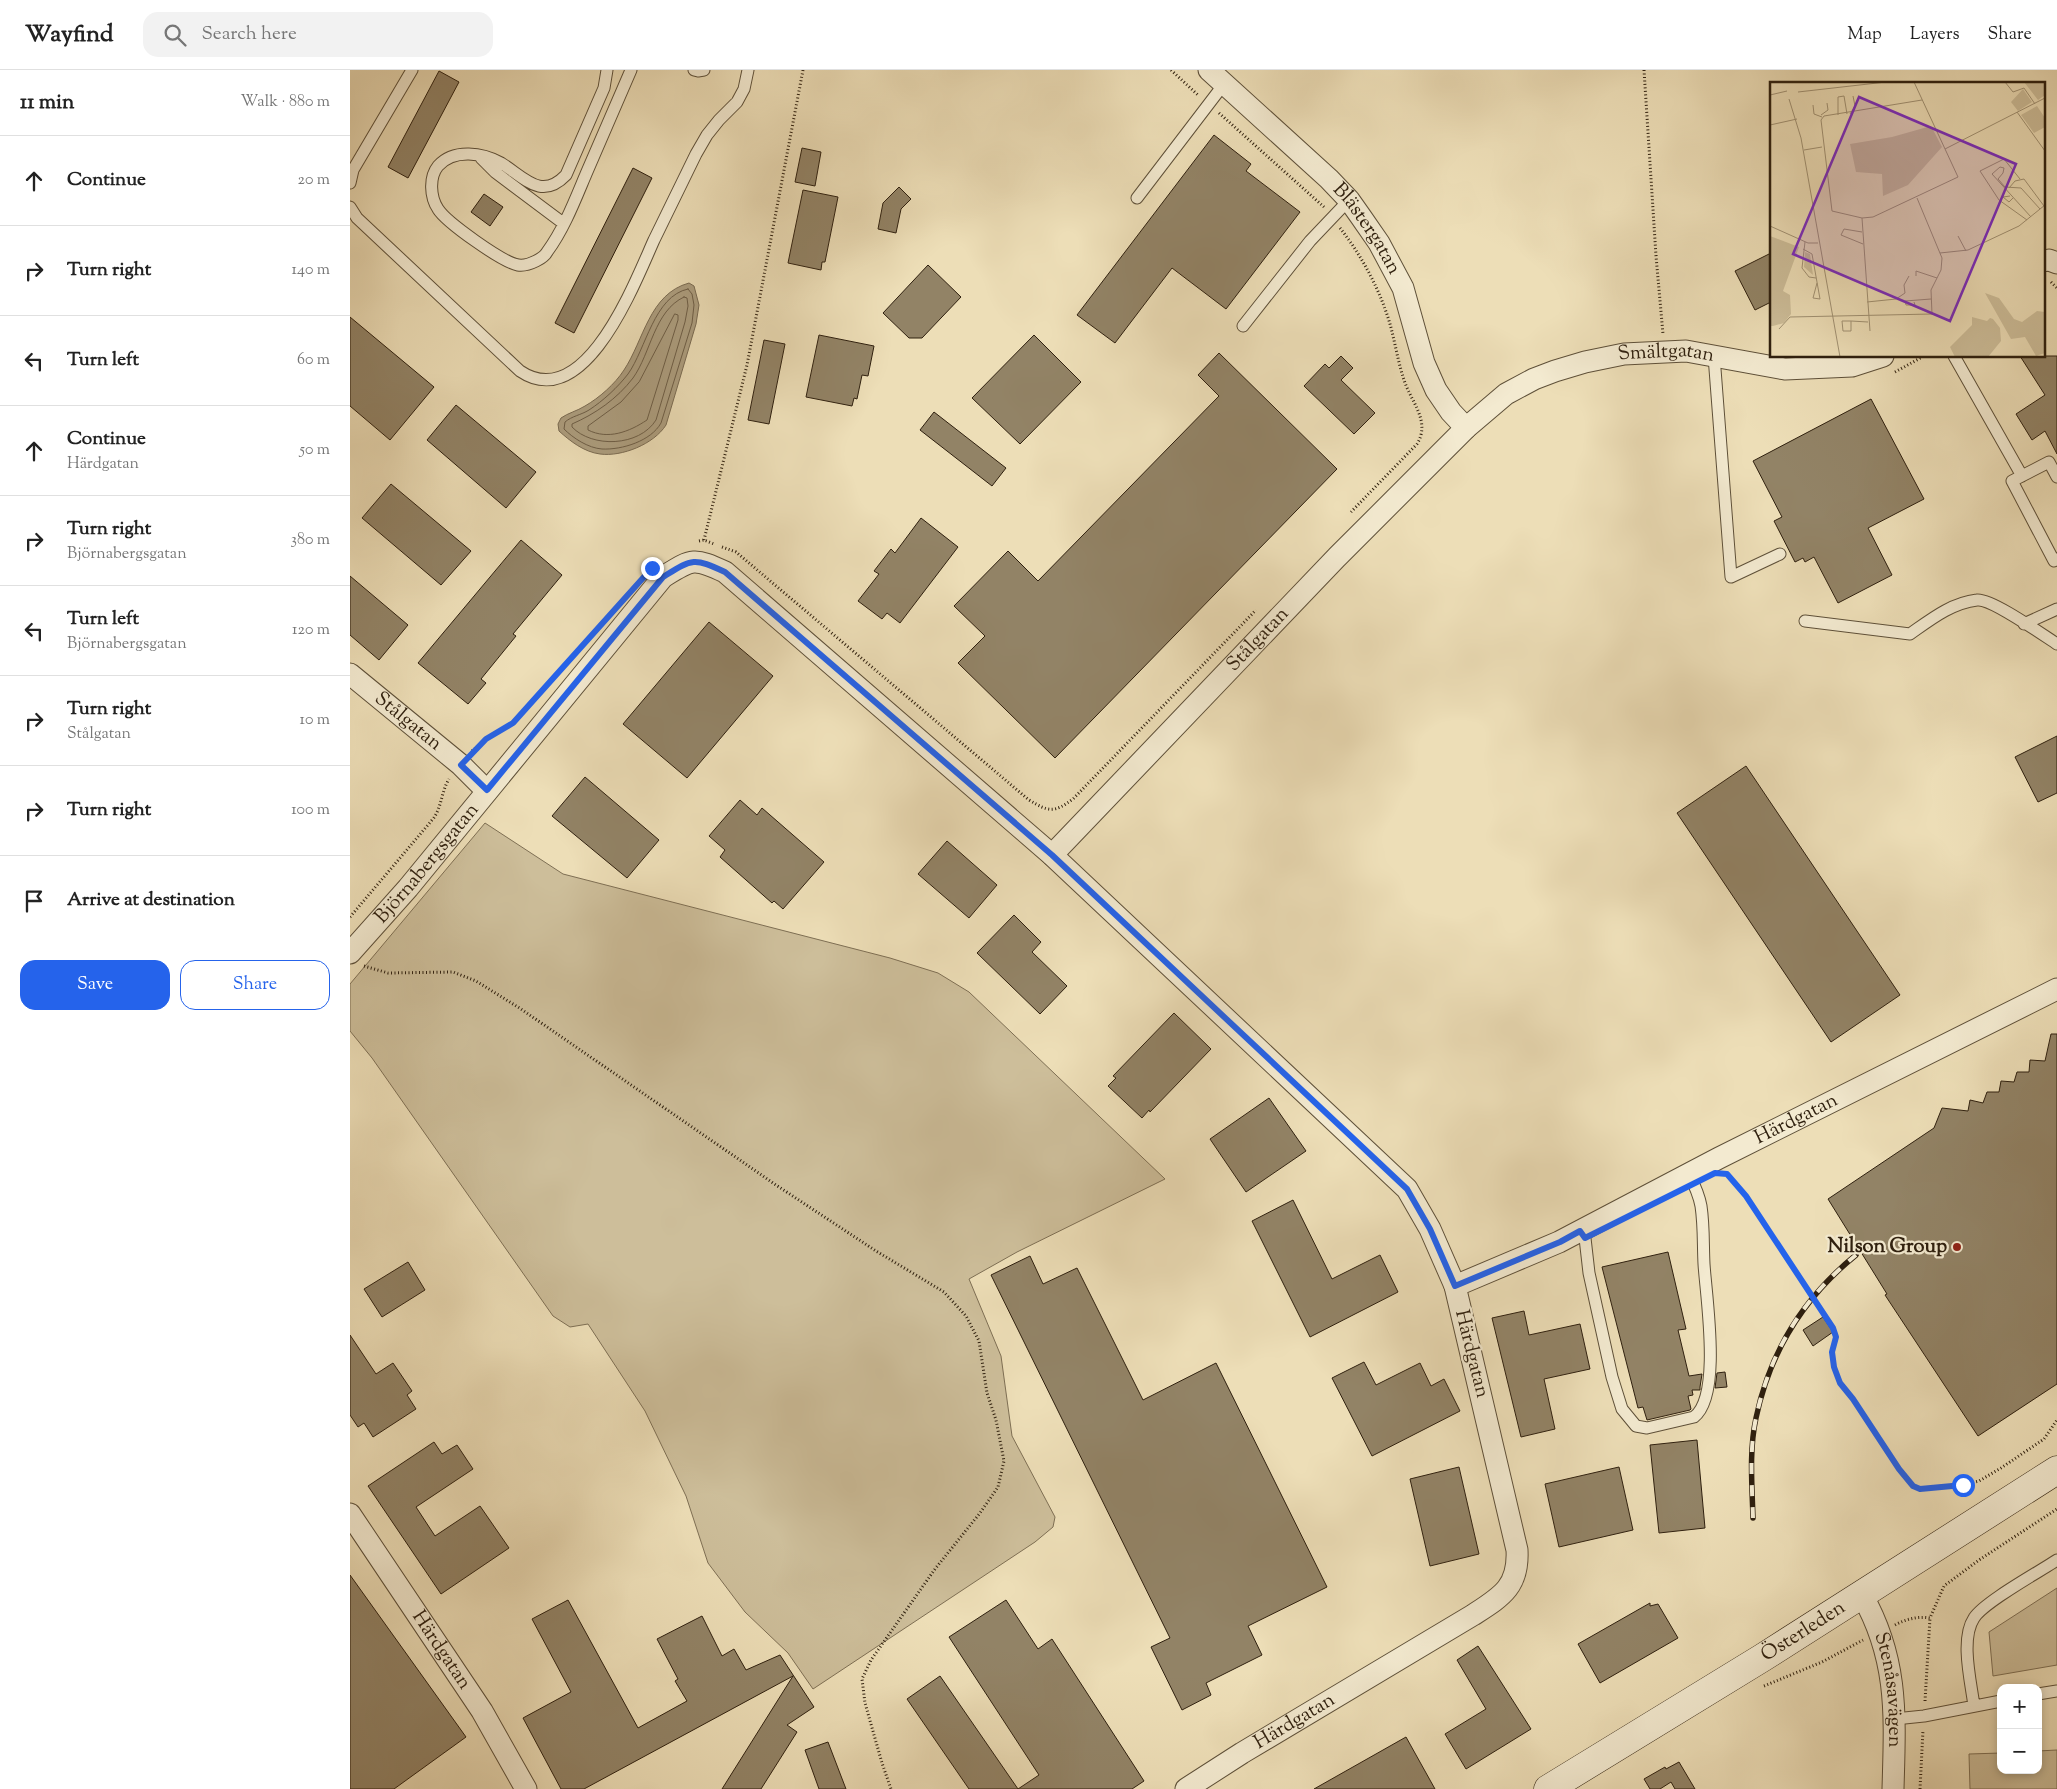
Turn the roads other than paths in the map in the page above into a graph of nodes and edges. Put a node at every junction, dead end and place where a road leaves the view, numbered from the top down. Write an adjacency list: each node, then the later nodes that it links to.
1 (412, 70): 9 (lane)
2 (607, 70): 8 (lane)
3 (631, 70): 13 (lane)
4 (694, 70): 5 (lane)
5 (704, 70)
6 (748, 70): 12 (lane)
7 (1217, 77): 10 (lane); 11 (street, Blästergatan)
8 (480, 156): 13 (lane); 13 (lane)
9 (350, 183)
10 (1137, 198)
11 (1349, 200): 14 (lane); 19 (street, Blästergatan)
12 (350, 207)
13 (563, 223)
14 (1243, 326)
15 (1714, 356): 18 (street, Smältgatan); 19 (street, Smältgatan); 22 (lane)
16 (1877, 358): 18 (street, Smältgatan)
17 (1955, 358): 20 (lane)
18 (1785, 363)
19 (1466, 428): 30 (street, Stålgatan)
20 (2022, 476): 21 (lane); 23 (lane)
21 (2057, 477)
22 (1780, 554)
23 (2057, 559)
24 (2057, 609): 26 (lane)
25 (1805, 621): 26 (lane)
26 (2024, 624): 27 (lane)
27 (2057, 644)
28 (350, 674): 29 (street, Stålgatan)
29 (487, 790): 30 (street, Björnabergsgatan); 31 (street, Björnabergsgatan)
30 (1052, 855): 35 (street, Björnabergsgatan)
31 (354, 957)
32 (2057, 989): 33 (street, Härdgatan)
33 (1691, 1179): 34 (street, Härdgatan); 34 (lane)
34 (1580, 1231): 35 (street, Härdgatan)
35 (1455, 1286): 46 (street, Härdgatan)
36 (2057, 1470): 39 (main road, Österleden)
37 (350, 1514): 45 (street, Härdgatan)
38 (2057, 1560): 43 (lane)
39 (1862, 1595): 44 (street, Stenåsavägen); 47 (main road, Österleden)
40 (2057, 1691): 41 (lane)
41 (2042, 1693)
42 (1997, 1702): 43 (lane)
43 (1974, 1706): 44 (lane)
44 (1895, 1719): 48 (street, Stenåsavägen)
45 (526, 1789)
46 (1186, 1789)
47 (1548, 1789)
48 (1893, 1789)

